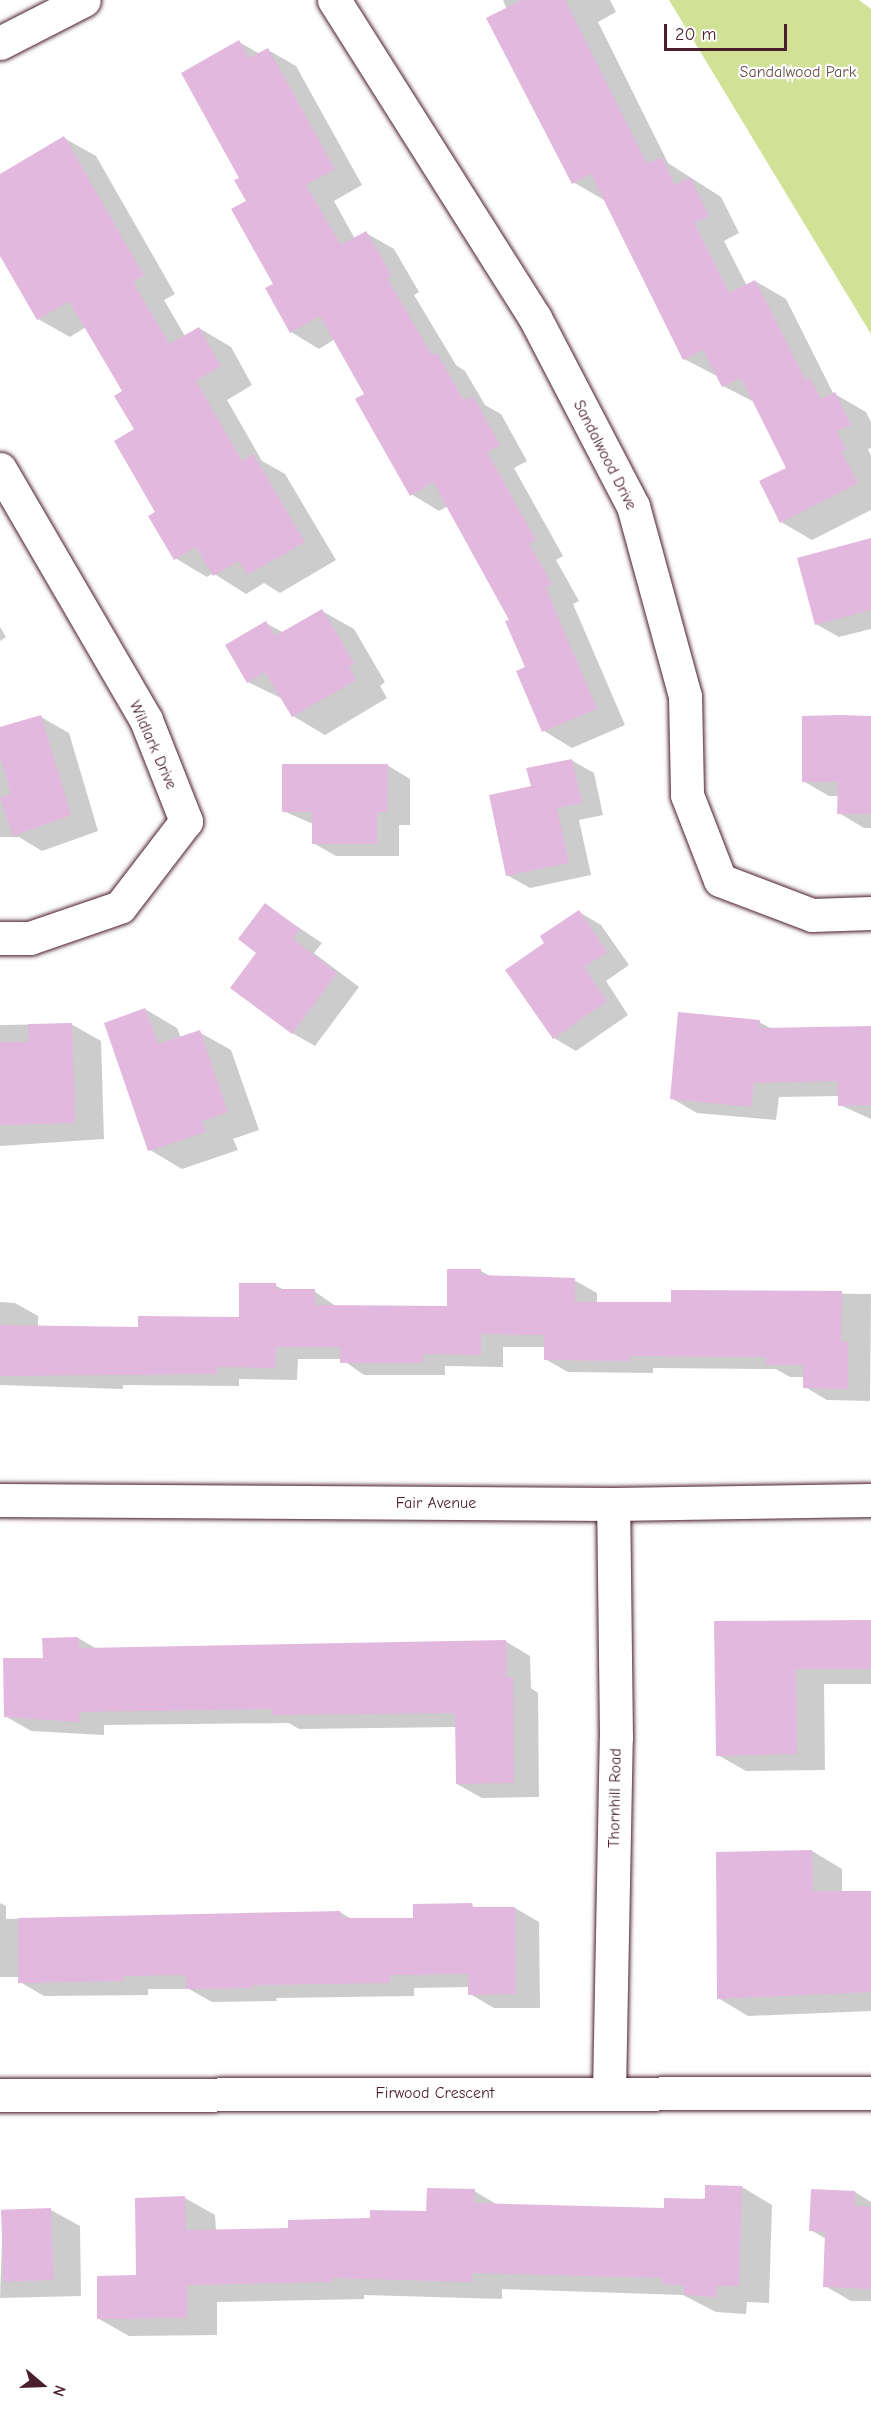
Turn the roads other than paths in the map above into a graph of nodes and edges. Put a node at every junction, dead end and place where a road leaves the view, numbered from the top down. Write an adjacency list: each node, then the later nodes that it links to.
1 (84, 0): 3 (street)
2 (334, 0): 5 (street, Sandalwood Drive)
3 (0, 43)
4 (0, 469): 6 (street, Wildlark Drive)
5 (871, 913)
6 (0, 938)
7 (0, 1500): 9 (street, Fair Avenue)
8 (871, 1500): 9 (street, Fair Avenue)
9 (613, 1504): 10 (street, Thornhill Road)
10 (609, 2092): 11 (street, Firwood Crescent); 12 (street, Firwood Crescent)
11 (871, 2093)
12 (0, 2094)

